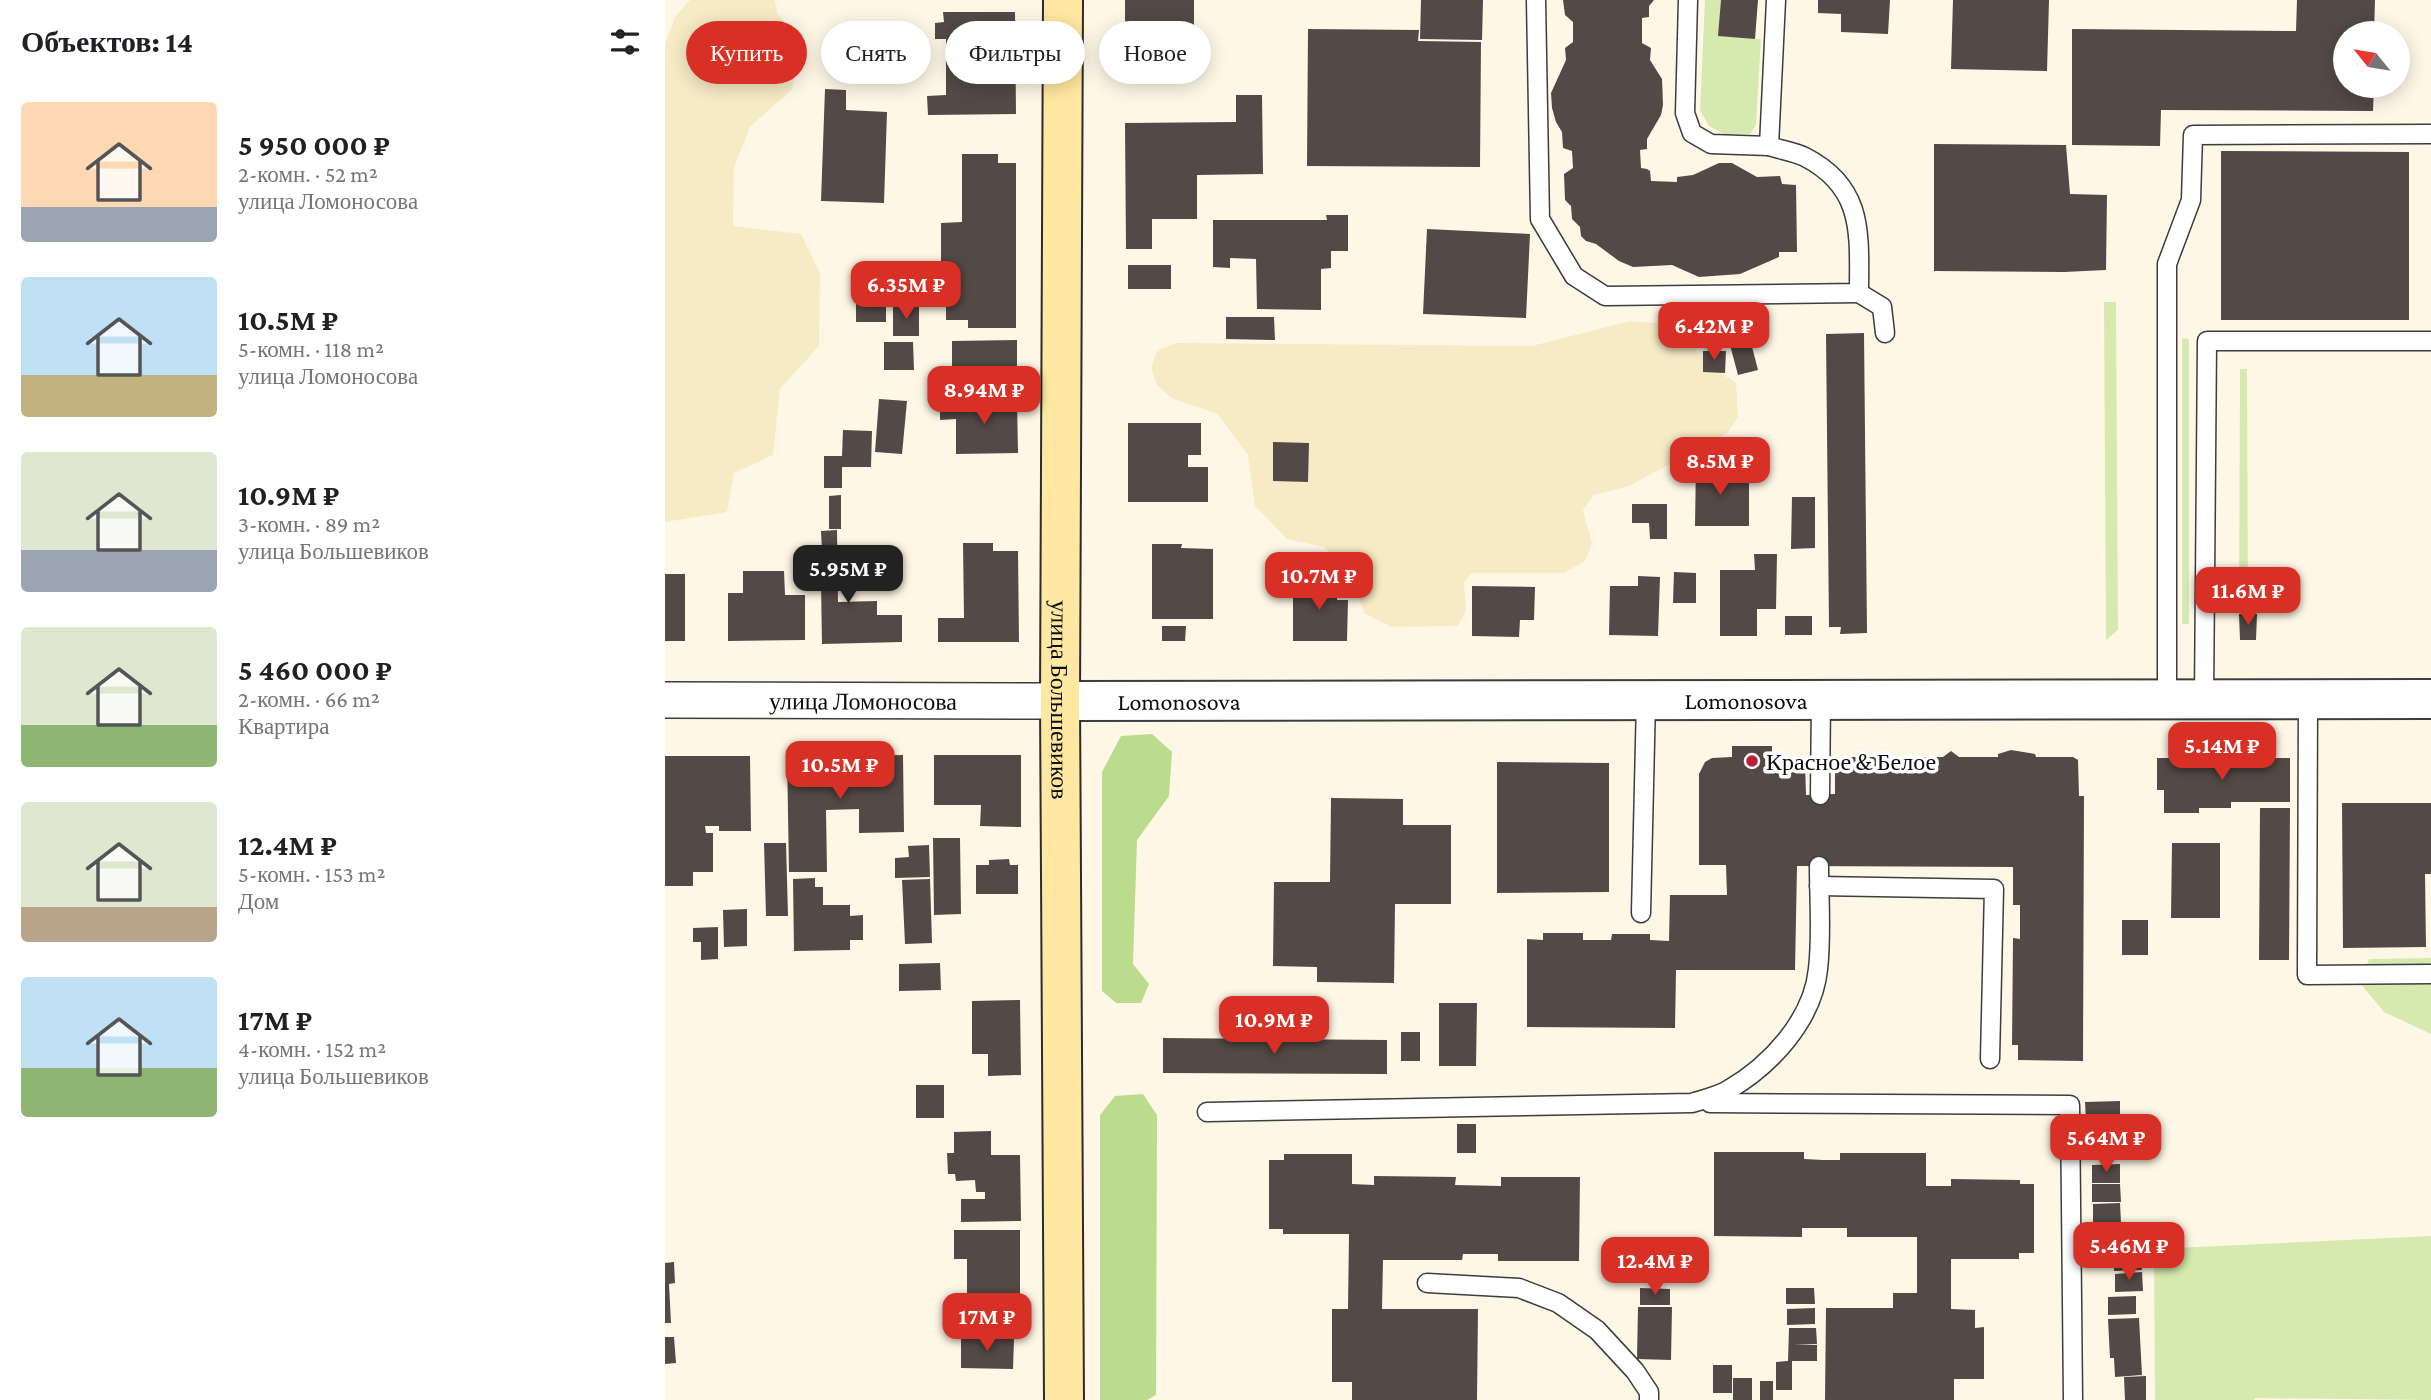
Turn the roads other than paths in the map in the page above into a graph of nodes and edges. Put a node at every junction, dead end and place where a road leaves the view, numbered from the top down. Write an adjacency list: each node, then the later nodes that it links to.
1 (1063, 0): 16 (main road, улица Большевиков)
2 (1537, 0): 7 (lane)
3 (1688, 0): 6 (lane)
4 (1776, 0): 6 (lane)
5 (2431, 134): 14 (lane)
6 (1769, 146): 7 (lane)
7 (1859, 293): 8 (lane)
8 (1885, 333)
9 (2431, 341): 14 (lane)
10 (2431, 699): 15 (street, Lomonosova)
11 (665, 700): 16 (street, улица Ломоносова)
12 (1646, 700): 13 (street, Lomonosova); 16 (street, Lomonosova); 20 (lane)
13 (1821, 700): 14 (street, Lomonosova); 17 (lane)
14 (2186, 700): 15 (street, Lomonosova)
15 (2308, 700): 21 (lane)
16 (1060, 701): 26 (main road, улица Большевиков)
17 (1820, 795)
18 (1819, 866): 19 (lane)
19 (1819, 886): 22 (lane); 23 (lane)
20 (1641, 913)
21 (2431, 974)
22 (1990, 1059)
23 (1692, 1103): 24 (lane); 28 (lane)
24 (1207, 1112)
25 (1427, 1283): 27 (lane)
26 (1064, 1400)
27 (1649, 1400)
28 (2073, 1400)

